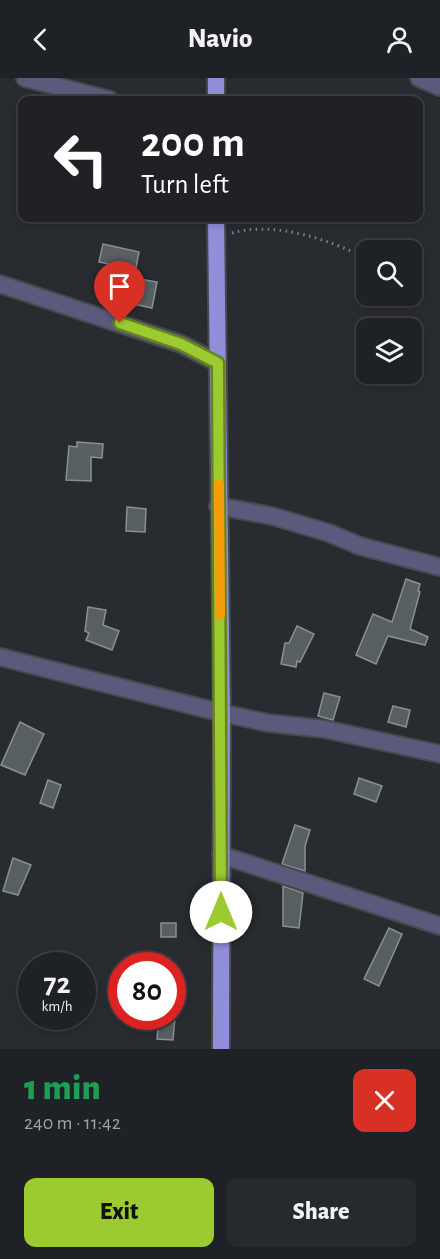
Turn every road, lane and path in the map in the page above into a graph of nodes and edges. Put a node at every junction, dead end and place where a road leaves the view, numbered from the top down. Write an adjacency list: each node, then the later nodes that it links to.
1 (25, 78): 5 (street)
2 (216, 78): 6 (highway)
3 (419, 78): 4 (street)
4 (440, 87)
5 (95, 96)
6 (216, 96)
7 (216, 222): 8 (highway)
8 (216, 238): 9 (path); 11 (highway)
9 (356, 254)
10 (0, 284): 11 (street)
11 (218, 363): 12 (highway)
12 (218, 506): 13 (street); 15 (highway)
13 (440, 567)
14 (0, 657): 15 (street)
15 (222, 713): 16 (street); 17 (highway)
16 (440, 753)
17 (221, 855): 18 (street); 19 (highway)
18 (440, 926)
19 (221, 1049)

